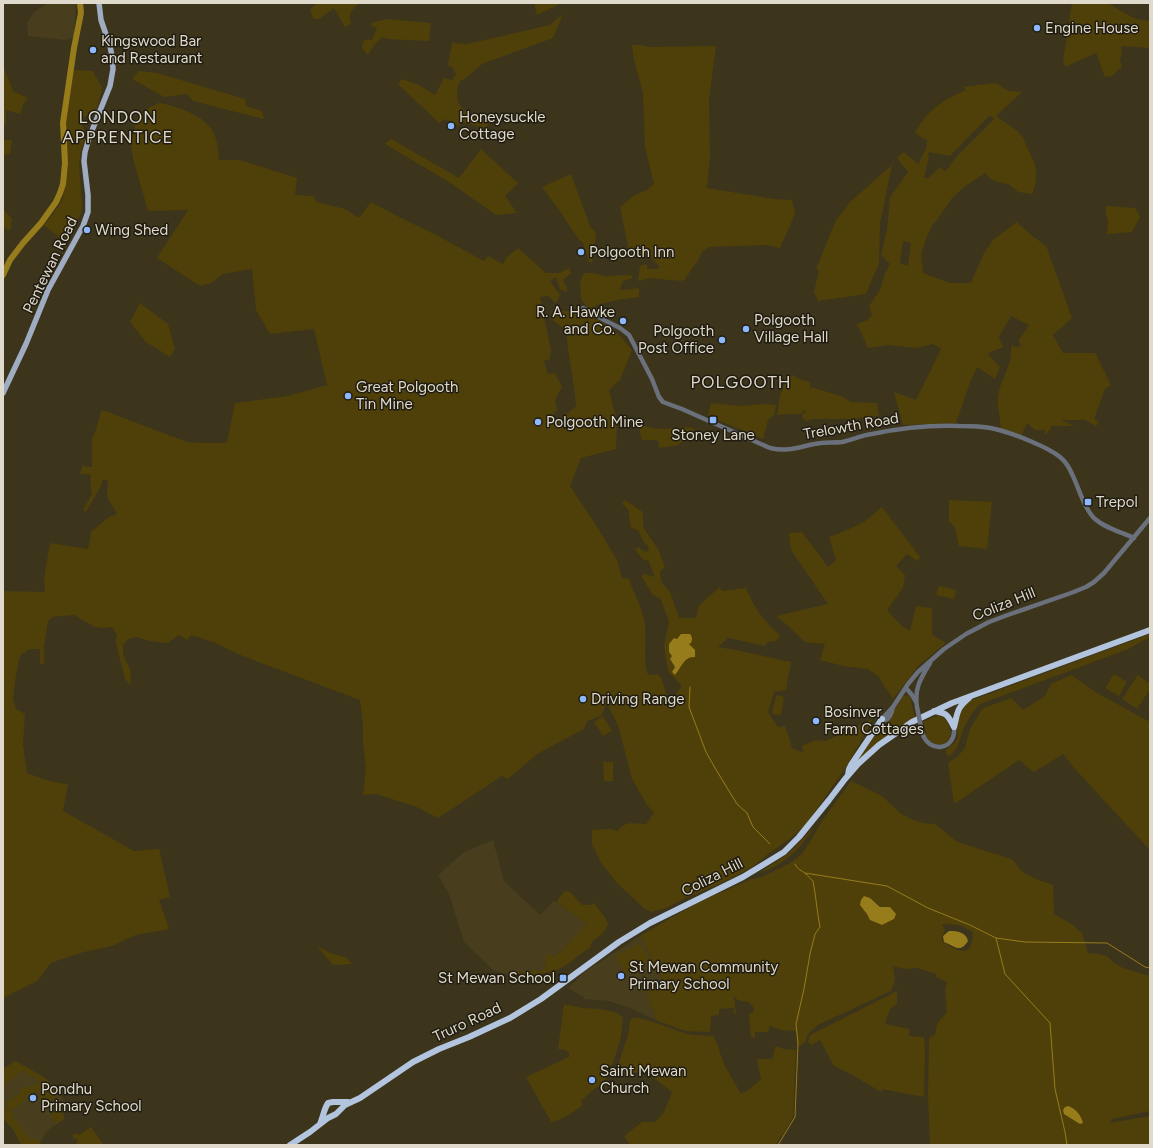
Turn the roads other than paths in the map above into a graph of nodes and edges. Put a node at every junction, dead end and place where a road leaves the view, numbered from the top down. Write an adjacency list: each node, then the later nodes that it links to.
1 (99, 3): 3 (main road, Pentewan Road)
2 (583, 308): 5 (street, Trelowth Road)
3 (3, 393)
4 (1150, 518): 5 (street, Coliza Hill)
5 (1134, 538): 7 (street, Coliza Hill)
6 (1150, 630): 10 (highway)
7 (931, 662): 8 (street, Coliza Hill); 9 (street)
8 (906, 688): 9 (street); 12 (street, Coliza Hill)
9 (916, 693): 13 (street, bridge)
10 (972, 696): 11 (highway); 13 (highway)
11 (934, 711): 13 (highway); 14 (highway)
12 (882, 719): 14 (highway)
13 (954, 727)
14 (848, 775): 15 (highway, Coliza Hill)
15 (591, 964): 16 (highway, Truro Road)
16 (352, 1102): 17 (highway, Truro Road); 19 (highway, Truro Road)
17 (335, 1103): 18 (highway); 19 (highway)
18 (325, 1110): 20 (highway); 21 (highway)
19 (338, 1111): 20 (highway)
20 (333, 1116): 21 (highway)
21 (319, 1126): 22 (highway)
22 (290, 1145)

